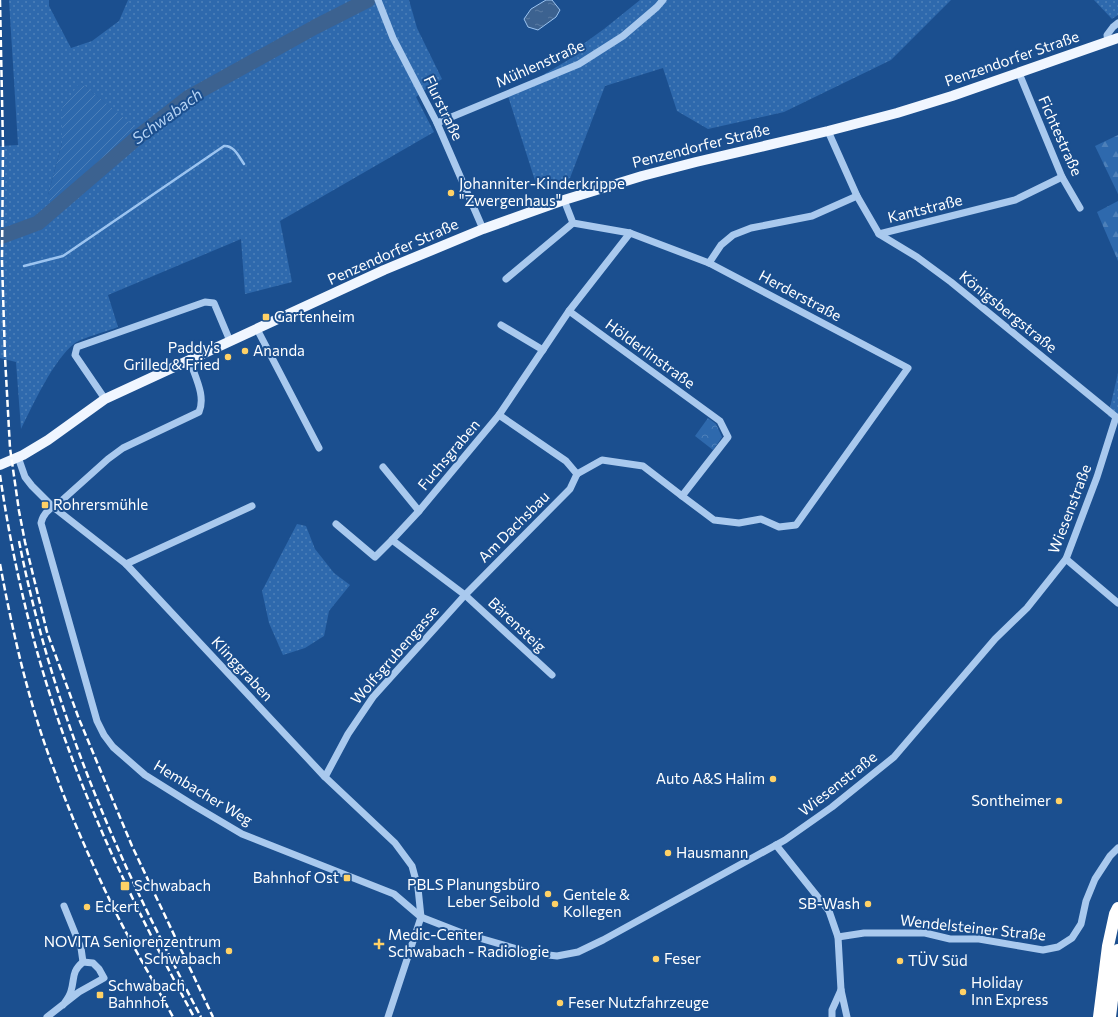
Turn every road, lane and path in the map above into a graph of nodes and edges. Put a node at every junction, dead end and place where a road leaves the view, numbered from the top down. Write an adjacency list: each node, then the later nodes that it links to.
1 (378, 0): 6 (street, Flurstraße)
2 (663, 0): 6 (street, Mühlenstraße)
3 (1118, 23): 4 (street)
4 (1113, 40): 5 (main road, Penzendorfer Straße)
5 (1019, 73): 7 (main road, Penzendorfer Straße); 8 (street, Fichtestraße)
6 (437, 123): 13 (street, Flurstraße)
7 (828, 131): 9 (street, Kantstraße); 10 (main road, Penzendorfer Straße)
8 (1062, 177): 11 (street, Fichtestraße); 15 (street, Kantstraße)
9 (857, 196): 15 (street, Kantstraße); 16 (street)
10 (564, 200): 12 (street); 13 (main road, Penzendorfer Straße)
11 (1080, 208)
12 (573, 223): 14 (street, Herderstraße); 17 (street)
13 (483, 229): 20 (main road, Penzendorfer Straße)
14 (630, 233): 16 (street, Herderstraße); 18 (street)
15 (879, 234): 26 (street, Königsbergstraße)
16 (709, 263): 32 (street, Herderstraße)
17 (506, 279)
18 (570, 311): 22 (street, Fuchsgraben); 32 (street, Hölderlinstraße)
19 (500, 325): 22 (street)
20 (257, 329): 21 (main road, Penzendorfer Straße); 27 (street)
21 (230, 341): 23 (main road, Penzendorfer Straße); 24 (street)
22 (543, 350): 25 (street, Fuchsgraben)
23 (190, 361): 24 (main road, Penzendorfer Straße); 33 (street)
24 (105, 399): 28 (main road, Penzendorfer Straße)
25 (499, 415): 31 (street, Fuchsgraben); 35 (street, Fuchsgraben)
26 (1116, 417): 38 (street, Wiesenstraße)
27 (319, 448)
28 (18, 457): 29 (main road, Penzendorfer Straße); 33 (street, Klinggraben)
29 (0, 466)
30 (383, 467): 35 (street, Fuchsgraben)
31 (577, 474): 32 (street); 40 (street, Am Dachsbau)
32 (682, 496)
33 (52, 506): 39 (street, Klinggraben); 48 (street, Hembacher Weg)
34 (252, 506): 39 (street)
35 (419, 511): 37 (street, Fuchsgraben)
36 (336, 524): 37 (street, Fuchsgraben)
37 (392, 540): 40 (street)
38 (1066, 559): 41 (street); 44 (street, Wiesenstraße)
39 (126, 564): 43 (street, Klinggraben)
40 (465, 594): 42 (street, Bärensteig); 43 (street, Wolfsgrubengasse)
41 (1118, 603)
42 (552, 675)
43 (324, 777): 48 (street, Klinggraben)
44 (776, 845): 48 (street, Wiesenstraße); 49 (street)
45 (1118, 848): 49 (street, Wendelsteiner Straße)
46 (64, 906): 51 (street)
47 (1118, 908): 58 (highway)
48 (421, 917): 55 (street)
49 (838, 936): 52 (street)
50 (1118, 950): 59 (highway)
51 (83, 962): 53 (street); 53 (street)
52 (841, 990): 56 (street); 57 (street)
53 (63, 1005): 54 (street)
54 (47, 1017)
55 (388, 1017)
56 (832, 1017)
57 (847, 1017)
58 (1100, 1017)
59 (1110, 1017)

